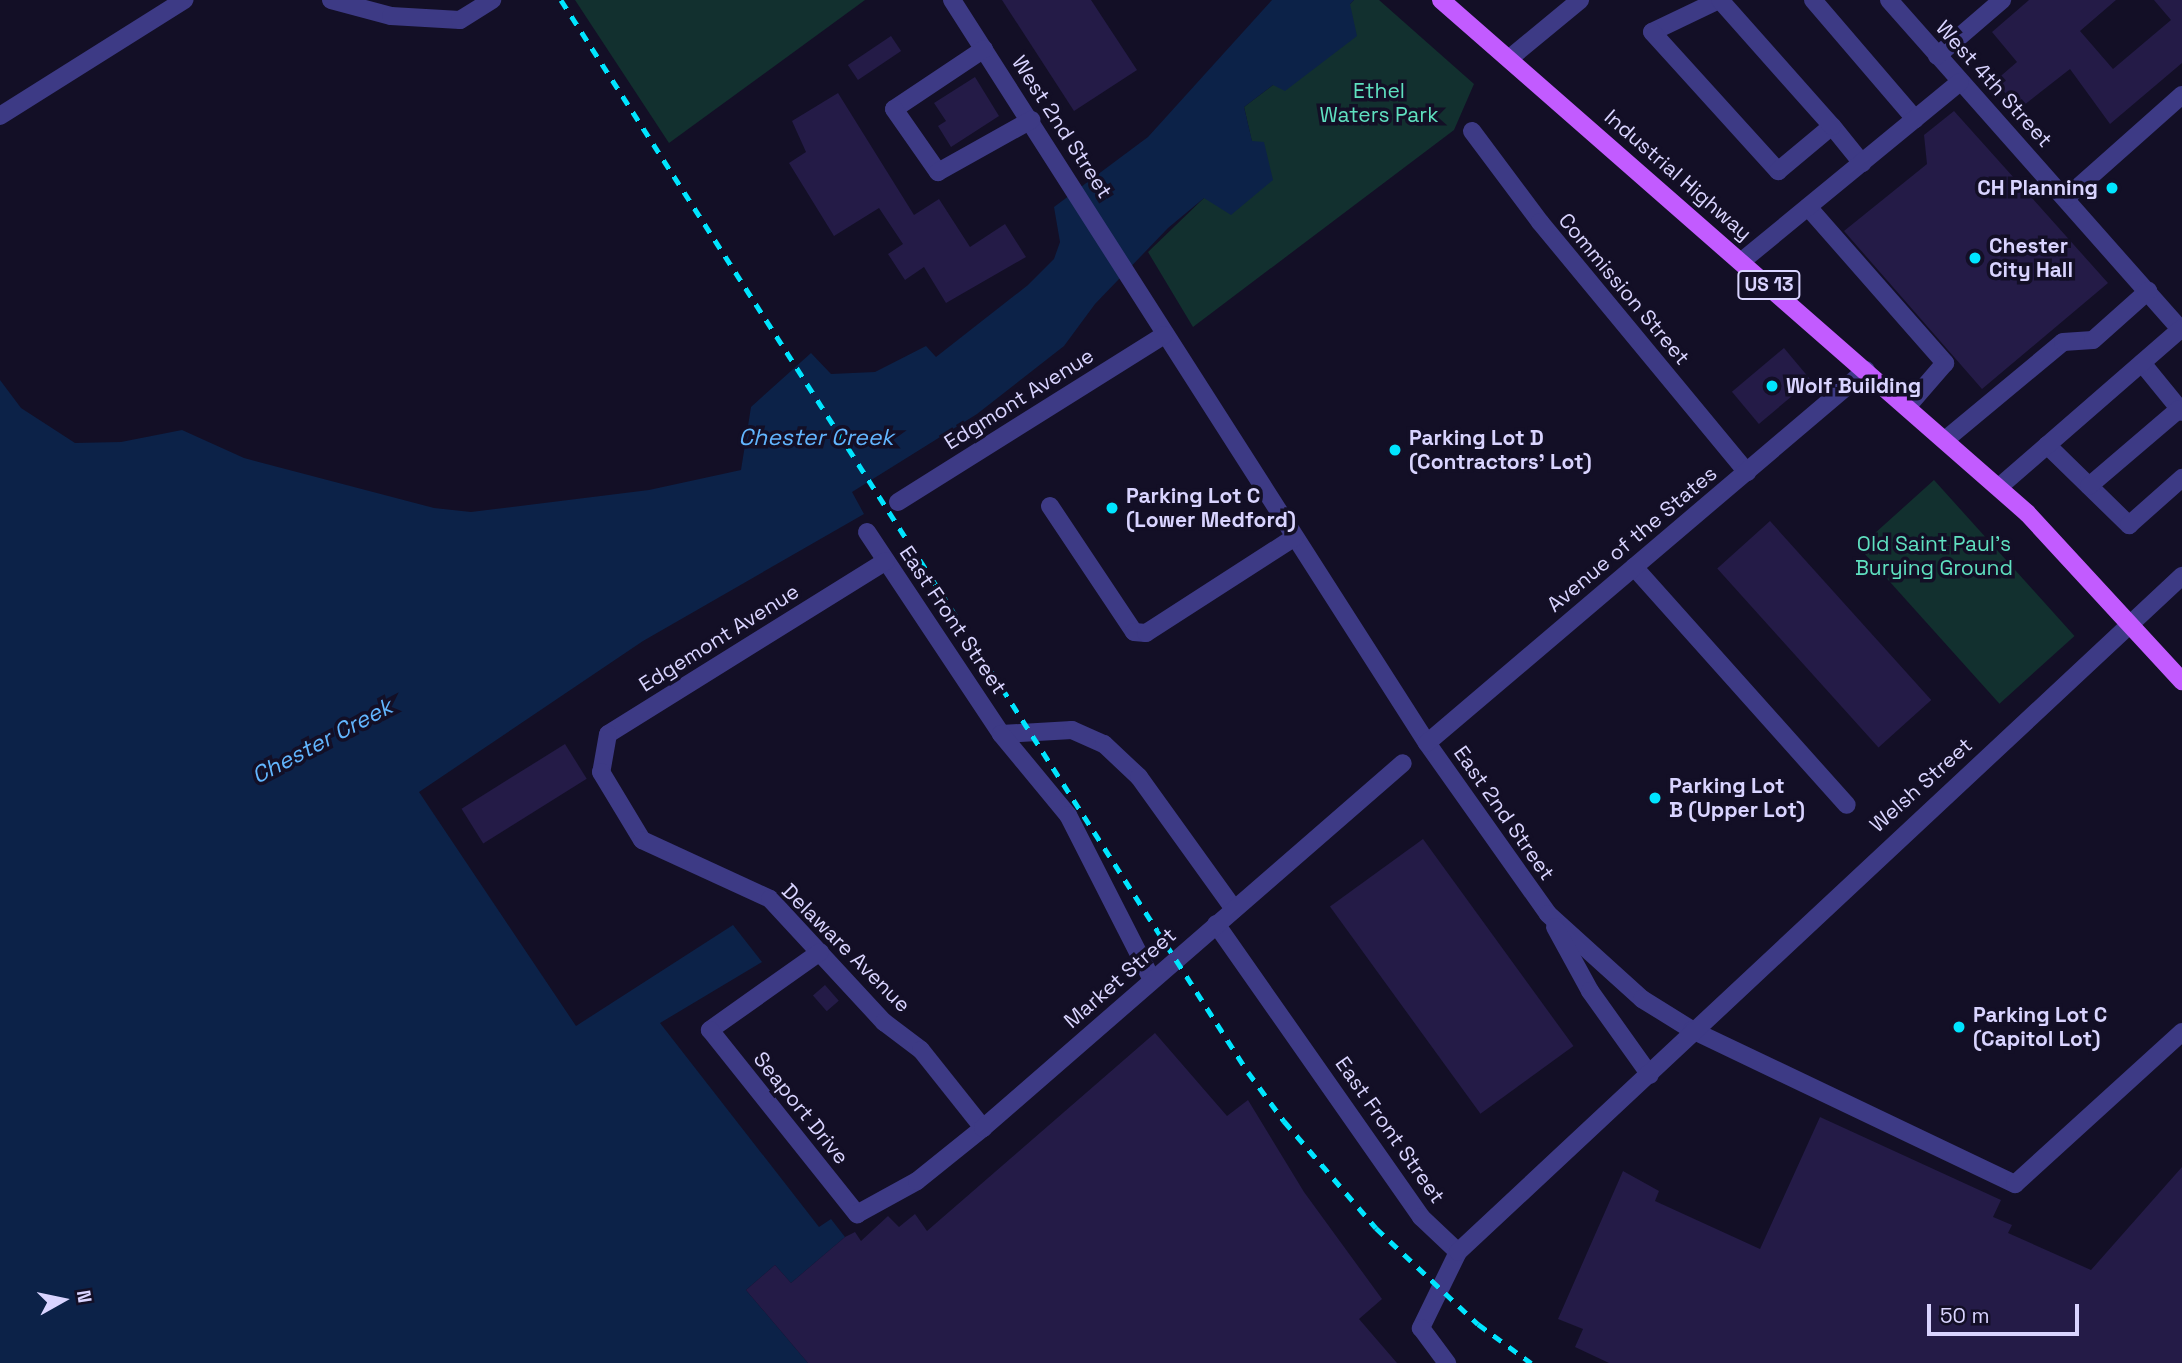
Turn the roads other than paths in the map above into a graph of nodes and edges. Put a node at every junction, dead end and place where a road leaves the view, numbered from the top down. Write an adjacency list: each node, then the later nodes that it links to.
1 (184, 0): 16 (street)
2 (331, 0): 3 (street)
3 (492, 0)
4 (953, 0): 11 (street, West 2nd Street)
5 (1441, 0): 13 (main road, Industrial Highway / US 13)
6 (1580, 0): 13 (street)
7 (1719, 0): 19 (street); 19 (street)
8 (1813, 0): 17 (street)
9 (2001, 0): 12 (street)
10 (1893, 1): 12 (street, West 4th Street)
11 (984, 49): 18 (street, West 2nd Street); 18 (street)
12 (1937, 56): 14 (street, West 4th Street)
13 (1510, 58): 24 (main road, Industrial Highway / US 13)
14 (1960, 82): 17 (street); 22 (street, West 4th Street)
15 (2182, 95): 22 (street)
16 (0, 116)
17 (1916, 119): 21 (street)
18 (1031, 120): 25 (street, West 2nd Street)
19 (1832, 126): 21 (street)
20 (1472, 131): 35 (street, Commission Street)
21 (1862, 163): 23 (street)
22 (2066, 198): 26 (street, West 4th Street)
23 (1808, 207): 24 (street); 31 (street)
24 (1742, 261): 30 (main road, Industrial Highway / US 13)
25 (1131, 280): 28 (street, East 2nd Street)
26 (2148, 291): 27 (street, West 4th Street); 33 (street)
27 (2182, 329): 29 (street)
28 (1164, 335): 39 (street, Edgmont Avenue); 42 (street, East 2nd Street)
29 (2142, 363): 32 (street); 34 (street)
30 (1867, 370): 31 (main road, Industrial Highway / US 13); 35 (street, Avenue of the States)
31 (1907, 407): 33 (main road, Industrial Highway / US 13)
32 (2181, 411): 37 (street)
33 (1945, 440): 38 (main road, Industrial Highway / US 13)
34 (2047, 445): 37 (street); 38 (street)
35 (1747, 472): 44 (street, Avenue of the States)
36 (2182, 478): 37 (street)
37 (2089, 486)
38 (1998, 487): 46 (main road, Industrial Highway / US 13)
39 (898, 502)
40 (1050, 506): 42 (street)
41 (867, 532): 43 (street, East Front Street)
42 (1295, 537): 49 (street, East 2nd Street)
43 (886, 561): 48 (street, East Front Street); 51 (street, Edgemont Avenue)
44 (1634, 567): 49 (street, Avenue of the States); 52 (street)
45 (2182, 576): 46 (street, Welsh Street)
46 (2129, 621): 47 (main road, Industrial Highway / US 13); 58 (street, Welsh Street)
47 (2182, 681)
48 (1001, 734): 53 (street); 57 (street, East Front Street)
49 (1427, 743): 54 (street, East 2nd Street)
50 (1403, 763): 53 (street, Market Street)
51 (601, 772): 56 (street, Delaware Avenue)
52 (1847, 804)
53 (1234, 909): 55 (street, Market Street)
54 (1548, 914): 58 (street, East 2nd Street); 60 (street)
55 (1216, 924): 57 (street, Market Street); 63 (street, East Front Street)
56 (820, 952): 61 (street, Delaware Avenue); 62 (street, Seaport Drive)
57 (1152, 981): 61 (street, Market Street)
58 (1692, 1030): 59 (street, East 2nd Street); 60 (street, Welsh Street)
59 (2182, 1032)
60 (1650, 1075): 63 (street, Welsh Street)
61 (983, 1128): 62 (street, Market Street)
62 (857, 1214)
63 (1458, 1252): 64 (street)
64 (1447, 1363)

